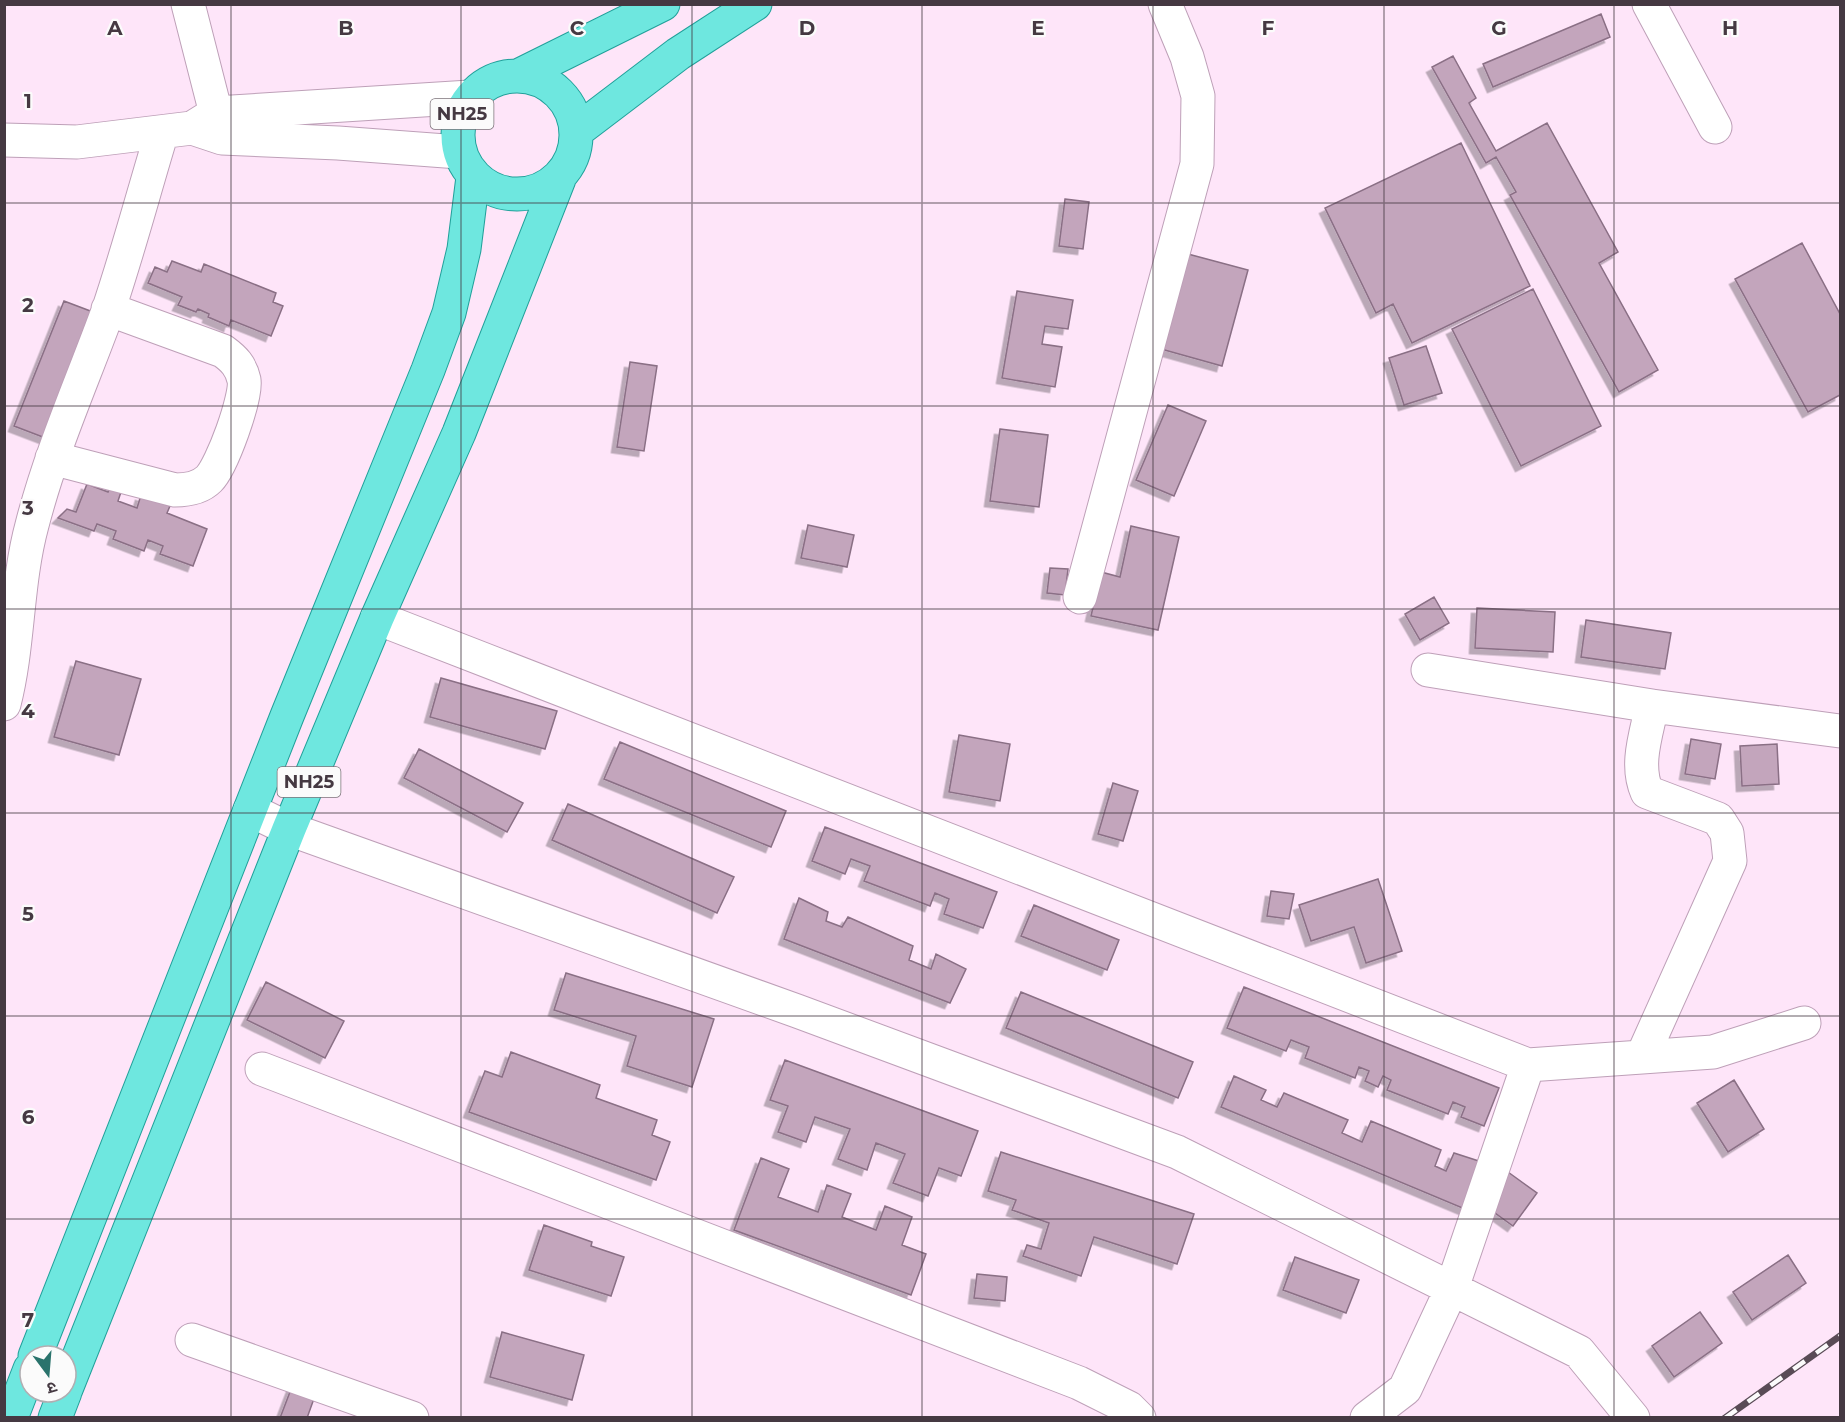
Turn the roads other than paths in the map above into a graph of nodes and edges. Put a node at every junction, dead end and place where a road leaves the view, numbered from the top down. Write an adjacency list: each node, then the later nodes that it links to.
1 (189, 4): 9 (street)
2 (663, 4): 6 (main road, NH25)
3 (755, 4): 10 (main road)
4 (1165, 4): 16 (street)
5 (1649, 4): 8 (street)
6 (520, 75): 7 (main road, NH25); 10 (main road, NH25)
7 (470, 97): 9 (street); 12 (main road, NH25)
8 (1715, 127)
9 (198, 128): 11 (street); 12 (street); 14 (street)
10 (578, 130): 13 (main road, NH25)
11 (4, 140)
12 (466, 164): 13 (main road); 22 (main road, NH25)
13 (559, 179): 17 (main road, NH25)
14 (108, 309): 15 (street); 15 (street)
15 (52, 458): 19 (street)
16 (1080, 597)
17 (377, 618): 23 (main road, NH25); 26 (street)
18 (1428, 670): 20 (street)
19 (4, 704)
20 (1652, 706): 21 (street); 25 (street)
21 (1840, 731)
22 (250, 810): 23 (street); 30 (main road, NH25)
23 (289, 829): 28 (street); 31 (main road, NH25)
24 (1804, 1023): 25 (street)
25 (1642, 1057): 26 (street)
26 (1528, 1065): 28 (street)
27 (262, 1069): 35 (street)
28 (1452, 1288): 36 (street); 37 (street)
29 (192, 1340): 34 (street)
30 (40, 1344)
31 (78, 1358)
32 (18, 1400): 33 (main road)
33 (11, 1418)
34 (412, 1418)
35 (1139, 1418)
36 (1366, 1418)
37 (1633, 1418)

